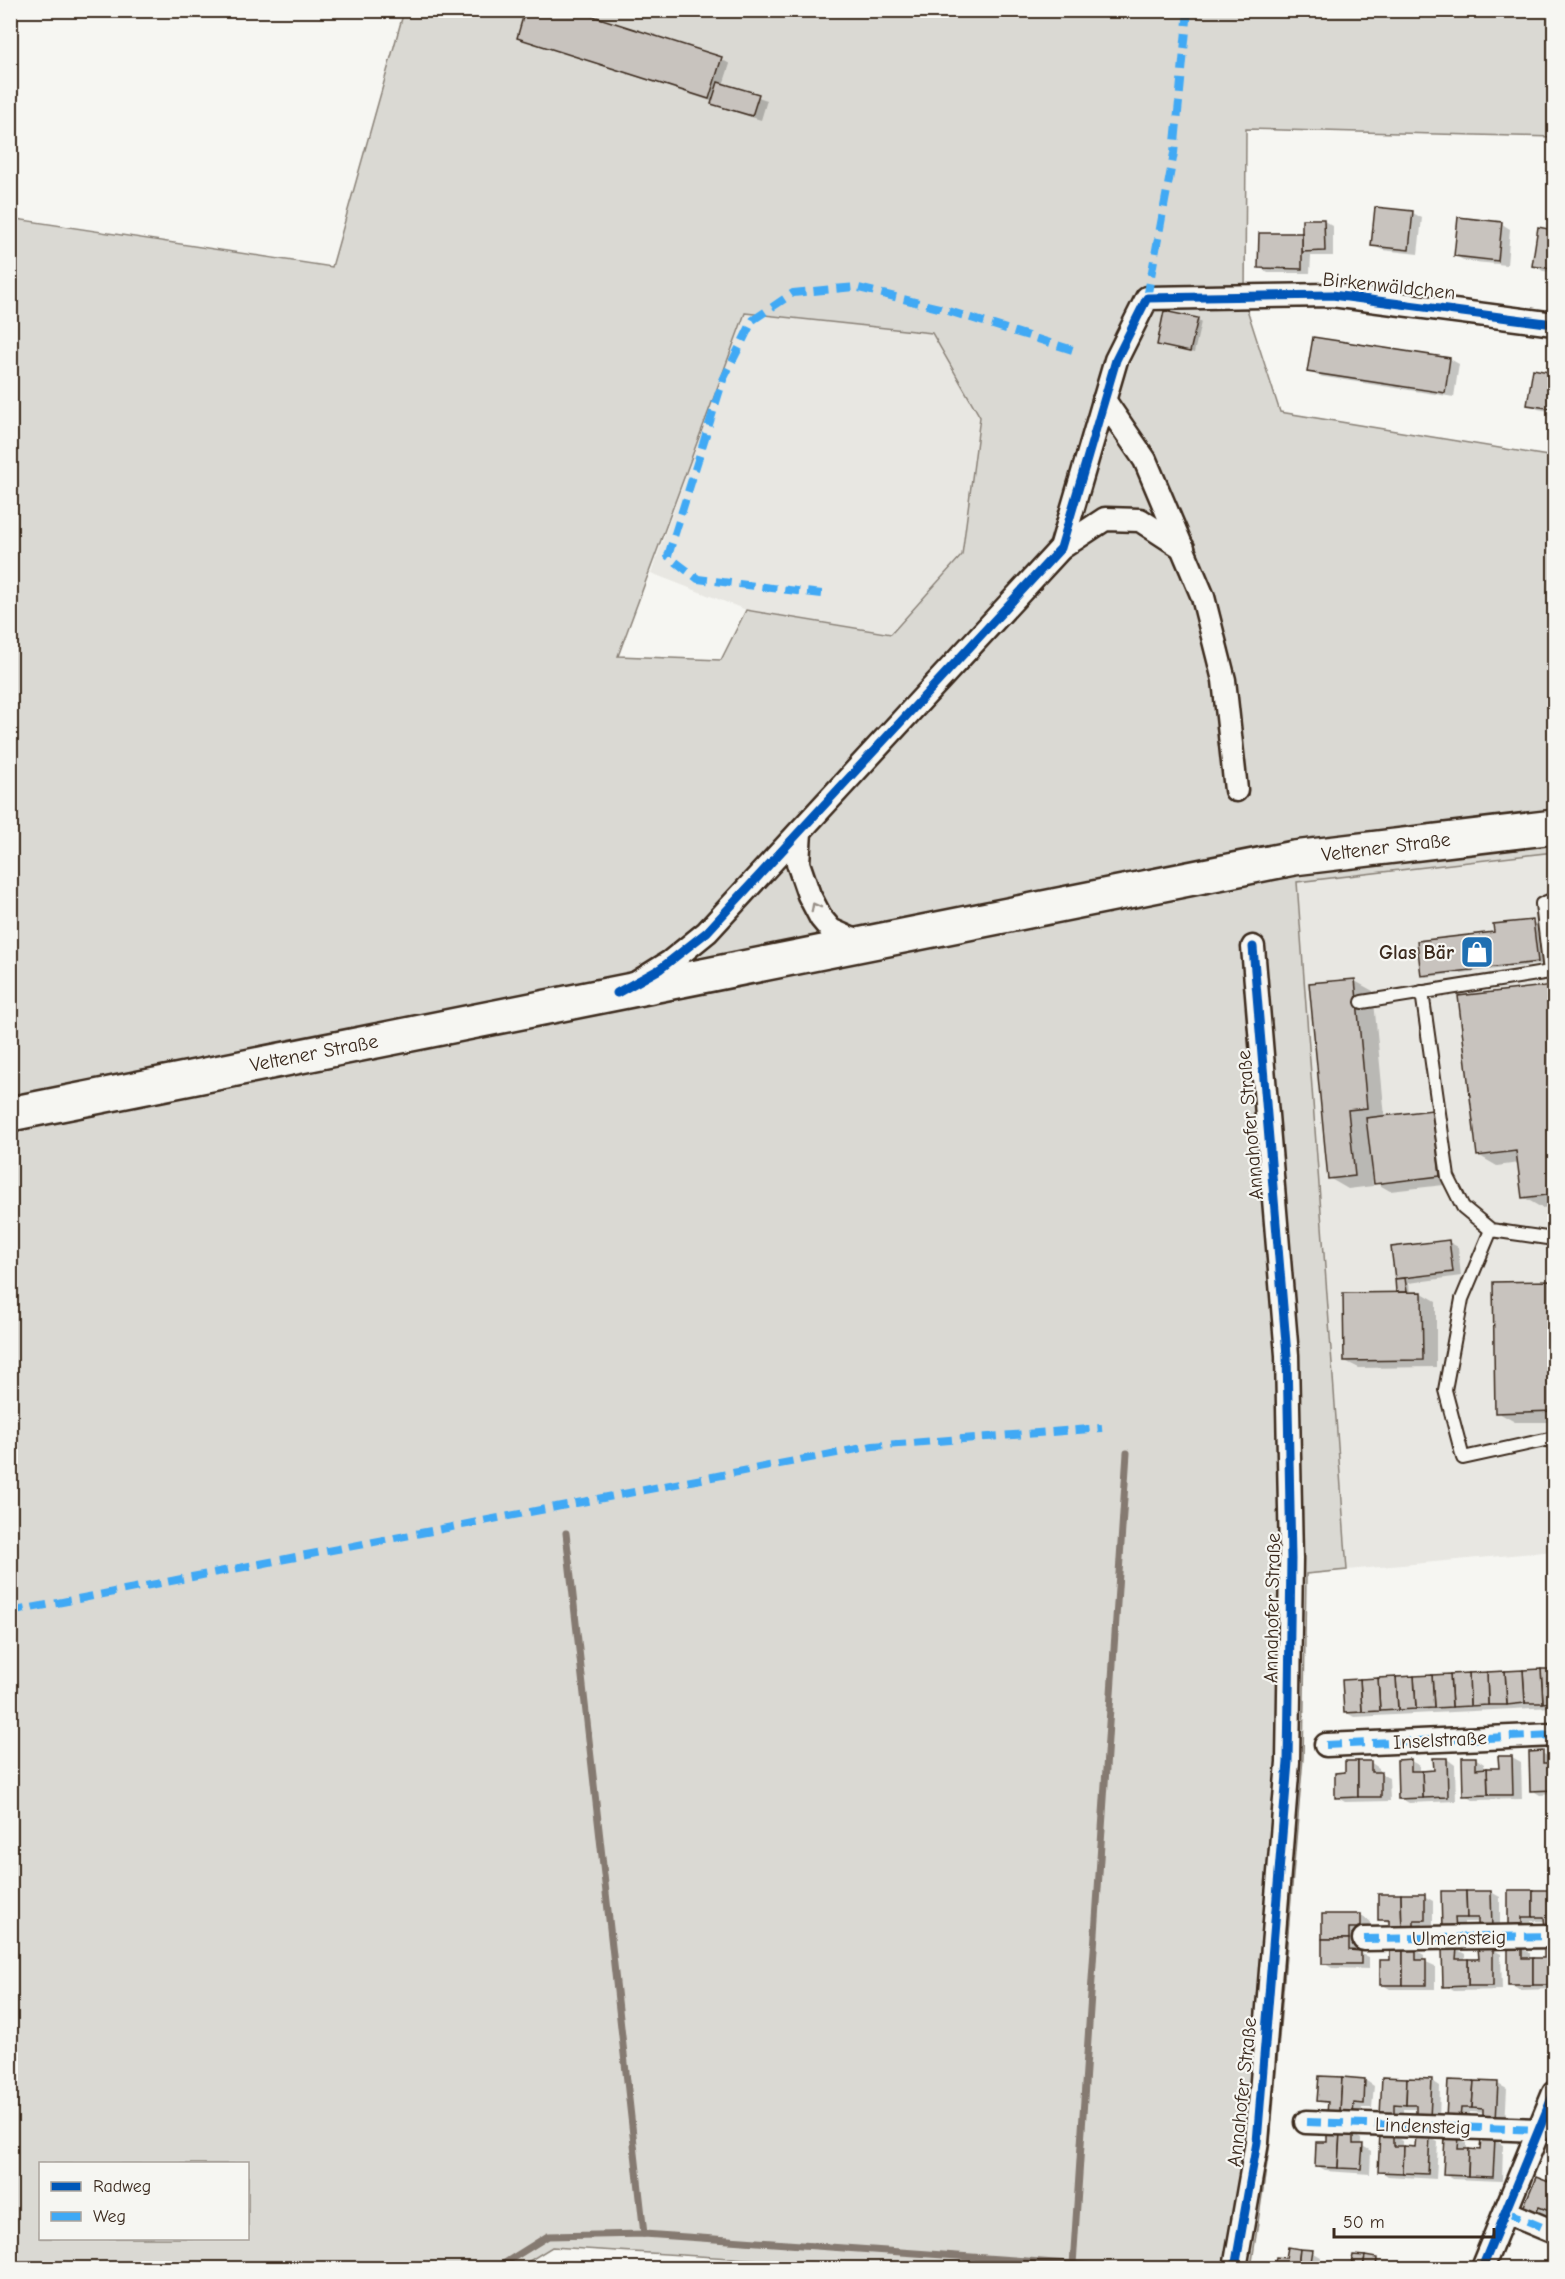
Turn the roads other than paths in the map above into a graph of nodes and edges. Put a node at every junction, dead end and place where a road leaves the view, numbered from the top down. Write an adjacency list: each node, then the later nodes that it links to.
1 (1554, 324): 2 (street, Birkenwäldchen)
2 (1104, 400): 3 (street); 4 (street)
3 (1061, 548): 4 (street); 7 (street)
4 (1183, 548): 5 (street)
5 (1236, 790)
6 (1554, 827): 9 (main road, Veltener Straße)
7 (800, 832): 9 (street, one-way to 7); 12 (street)
8 (1554, 899): 11 (lane)
9 (858, 942): 12 (main road, Veltener Straße)
10 (1253, 947): 27 (street, Annahofer Straße)
11 (1422, 992): 13 (lane); 15 (lane)
12 (617, 993): 14 (main road, Veltener Straße)
13 (1362, 1002)
14 (10, 1114)
15 (1491, 1230): 16 (lane); 17 (lane)
16 (1554, 1239)
17 (1554, 1438)
18 (1554, 1735): 19 (street, Inselstraße)
19 (1326, 1745)
20 (1554, 1936): 21 (street, Ulmensteig)
21 (1364, 1940)
22 (1554, 2093): 24 (street)
23 (1306, 2122): 24 (street, Lindensteig)
24 (1539, 2130): 25 (street)
25 (1506, 2212): 26 (street); 28 (street)
26 (1554, 2232)
27 (1235, 2268)
28 (1482, 2268)

